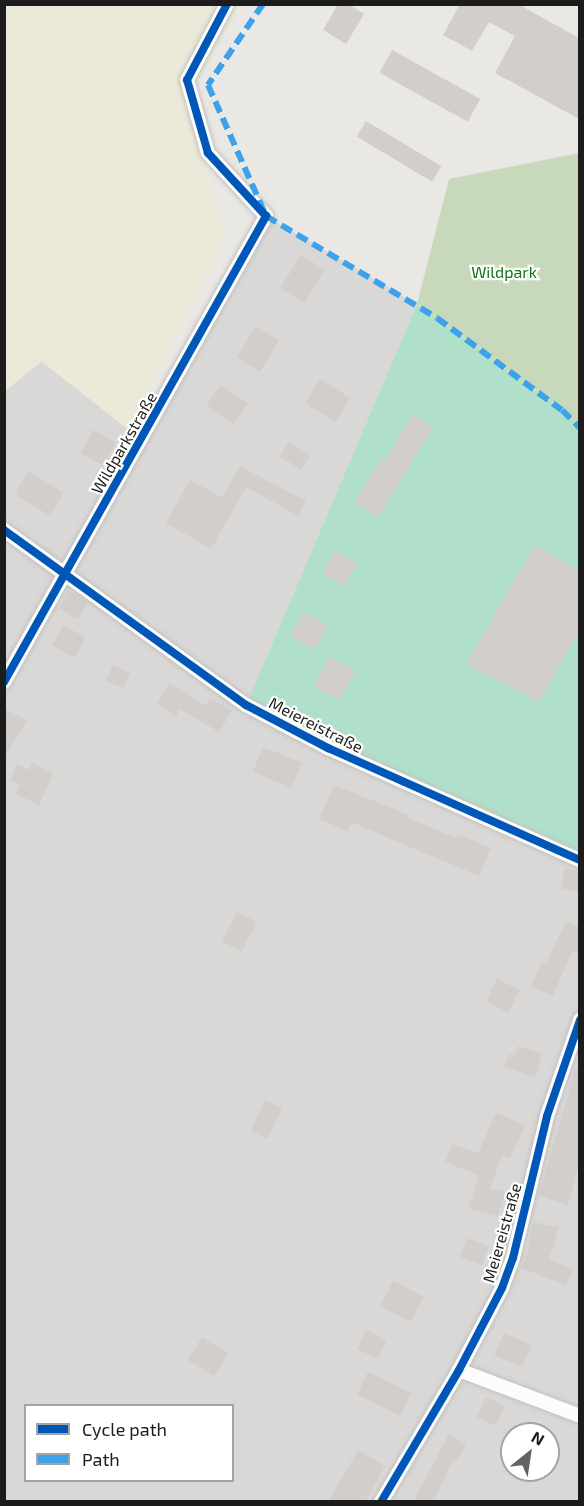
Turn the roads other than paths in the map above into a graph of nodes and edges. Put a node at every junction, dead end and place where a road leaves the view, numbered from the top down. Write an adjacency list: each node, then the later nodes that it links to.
1 (227, 4): 3 (street, Wildparkstraße)
2 (4, 530): 3 (street, Meiereistraße)
3 (64, 574): 4 (street, Wildparkstraße); 5 (street, Meiereistraße)
4 (6, 676)
5 (579, 860)
6 (579, 1020): 7 (street, Meiereistraße)
7 (459, 1370): 8 (street); 9 (street, Meiereistraße)
8 (579, 1416)
9 (381, 1502)

